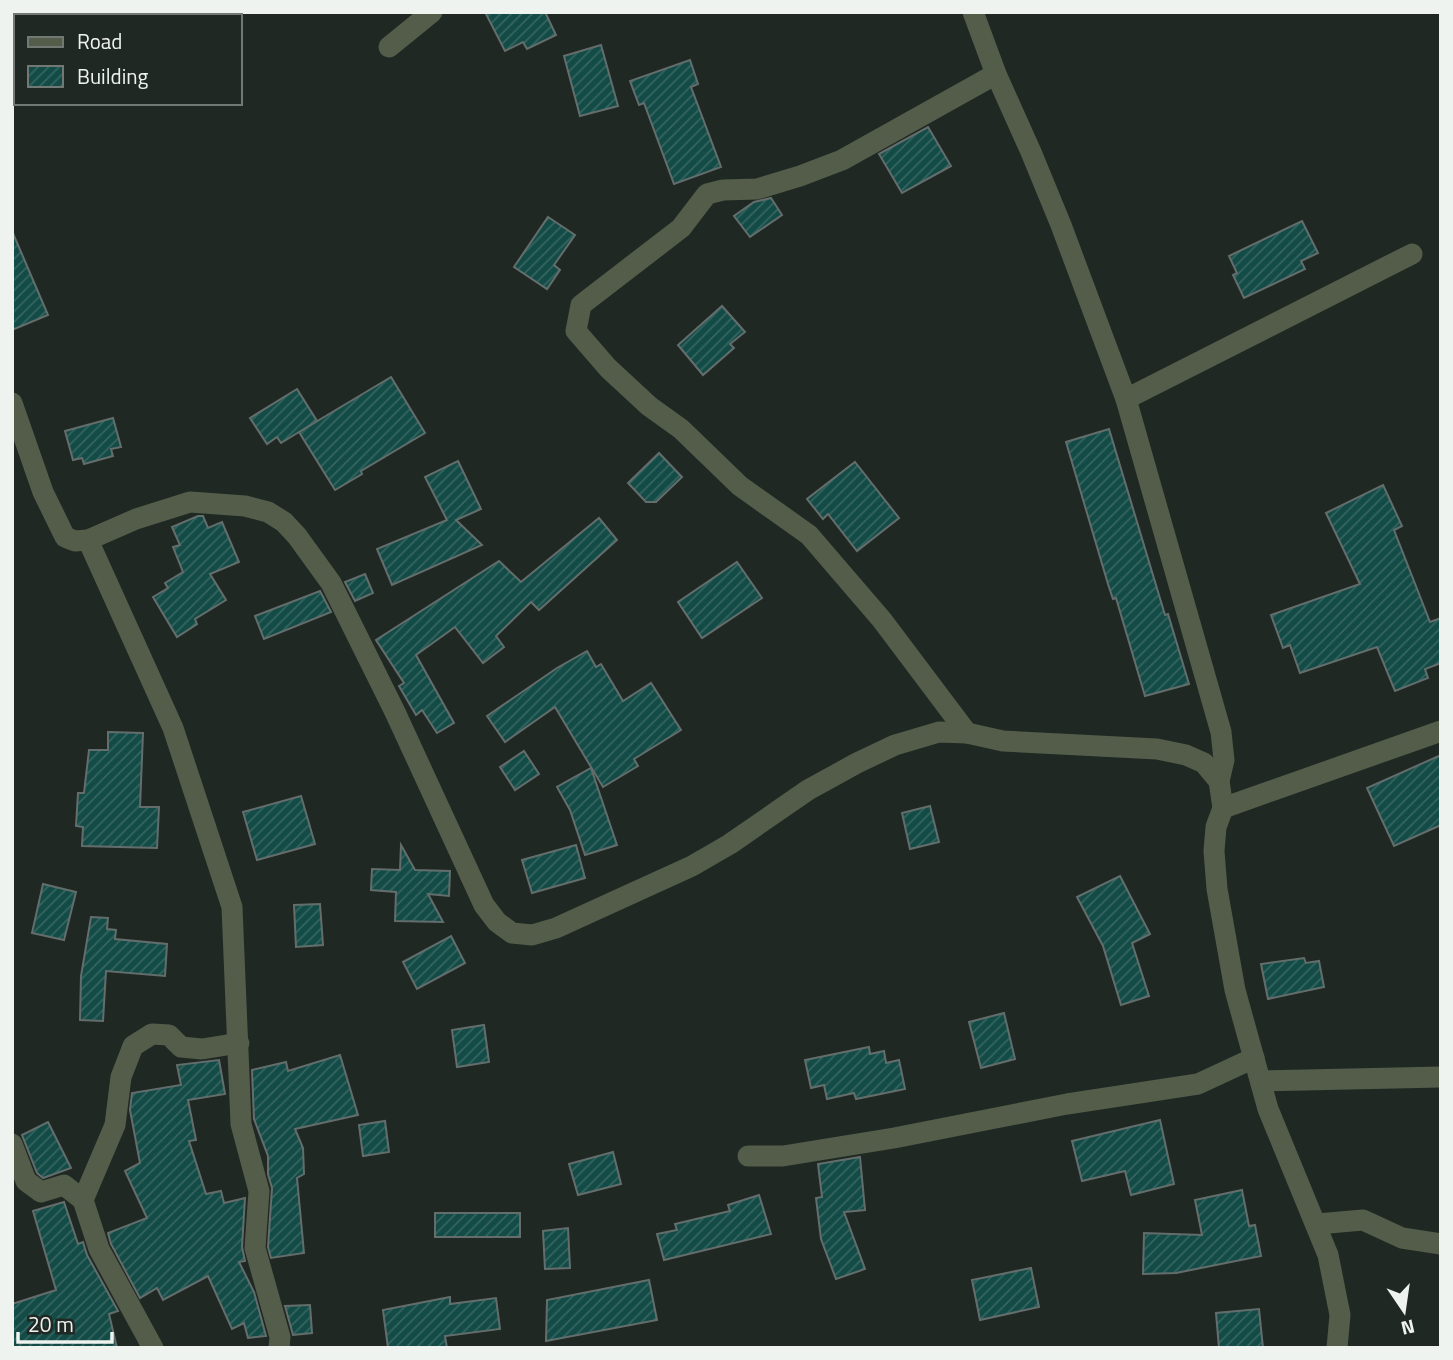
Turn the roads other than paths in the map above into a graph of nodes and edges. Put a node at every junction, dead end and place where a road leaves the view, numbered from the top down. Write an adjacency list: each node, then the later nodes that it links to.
1 (432, 12): 3 (street)
2 (973, 12): 4 (street)
3 (389, 47)
4 (996, 74): 6 (street); 10 (street)
5 (1412, 254): 6 (street)
6 (1126, 399): 11 (street)
7 (12, 403): 8 (street)
8 (88, 540): 10 (street); 13 (street)
9 (1441, 731): 12 (street)
10 (967, 733): 11 (street)
11 (1219, 781): 12 (street)
12 (1223, 808): 14 (street)
13 (239, 1043): 19 (street); 23 (street)
14 (1254, 1058): 16 (street); 18 (street)
15 (1441, 1077): 16 (street)
16 (1261, 1081): 20 (street)
17 (12, 1144): 19 (street)
18 (748, 1156)
19 (83, 1200): 22 (street)
20 (1317, 1224): 21 (street); 24 (street)
21 (1441, 1244)
22 (153, 1348)
23 (279, 1348)
24 (1337, 1348)

